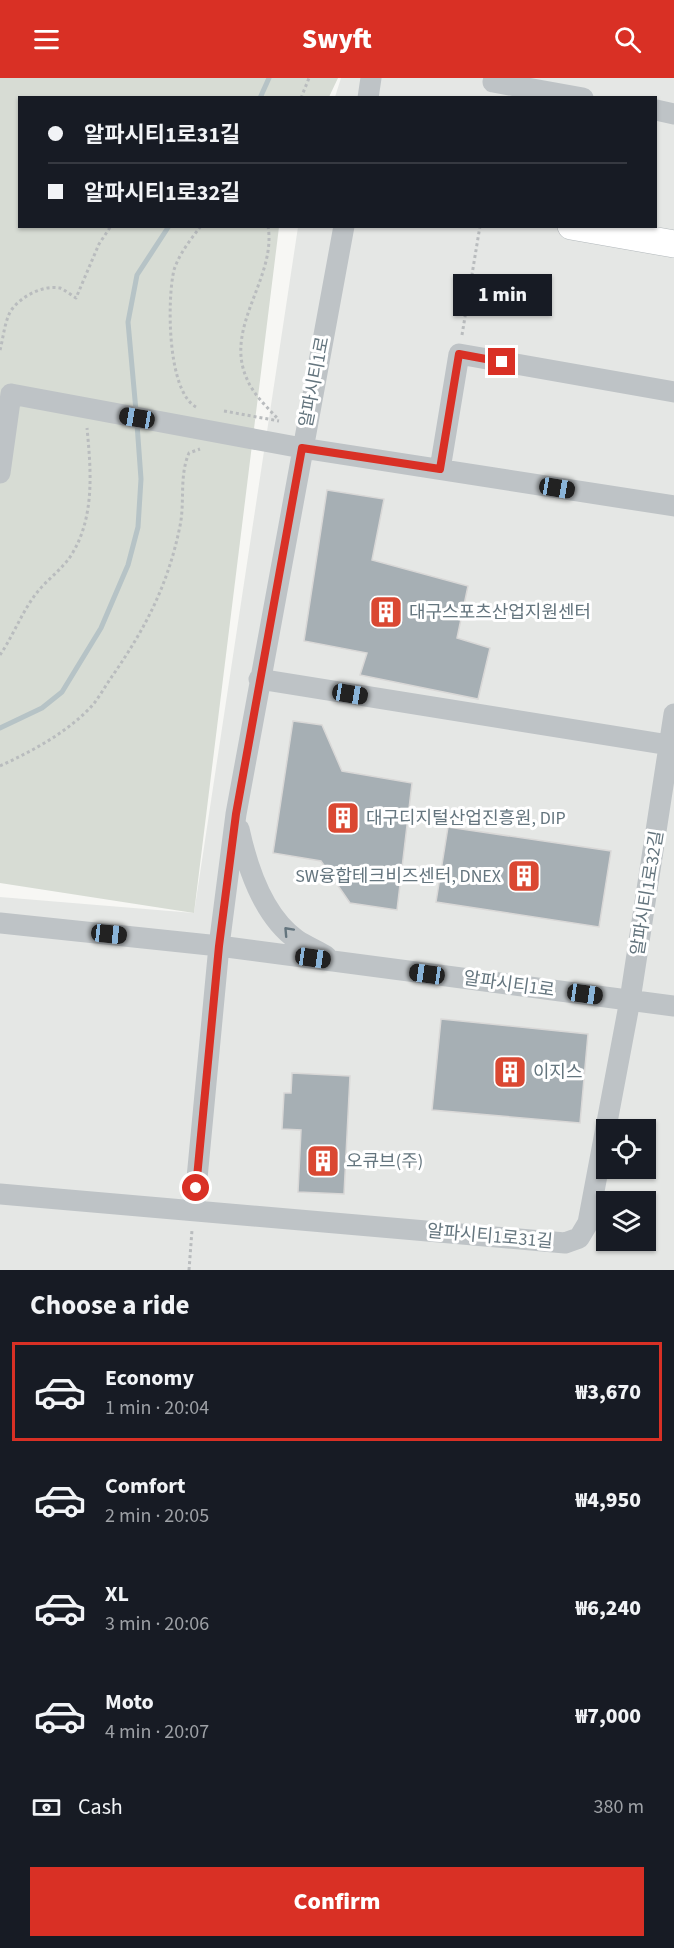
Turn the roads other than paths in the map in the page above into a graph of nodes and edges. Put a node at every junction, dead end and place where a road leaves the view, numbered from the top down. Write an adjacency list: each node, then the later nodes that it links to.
1 (371, 78): 3 (street)
2 (494, 78): 4 (street)
3 (368, 96)
4 (572, 96)
5 (657, 110): 6 (street)
6 (674, 114)
7 (344, 228): 11 (street, 알파시티1로)
8 (582, 228): 9 (main road)
9 (674, 244)
10 (674, 392): 12 (street)
11 (302, 448): 12 (street); 13 (street); 15 (street, 알파시티1로)
12 (440, 469): 14 (street)
13 (0, 473)
14 (674, 506)
15 (259, 679): 17 (street); 18 (street, 알파시티1로)
16 (674, 714): 17 (street, 알파시티1로32길)
17 (669, 745): 22 (street, 알파시티1로32길)
18 (236, 814): 20 (street, 알파시티1로); 21 (street, one-way to 18)
19 (0, 923): 20 (street)
20 (219, 946): 21 (street, 알파시티1로); 25 (street)
21 (337, 962): 22 (street, 알파시티1로)
22 (630, 1000): 23 (street, 알파시티1로); 25 (street, 알파시티1로31길)
23 (674, 1006)
24 (0, 1194): 25 (street, 알파시티1로31길)
25 (194, 1210)

